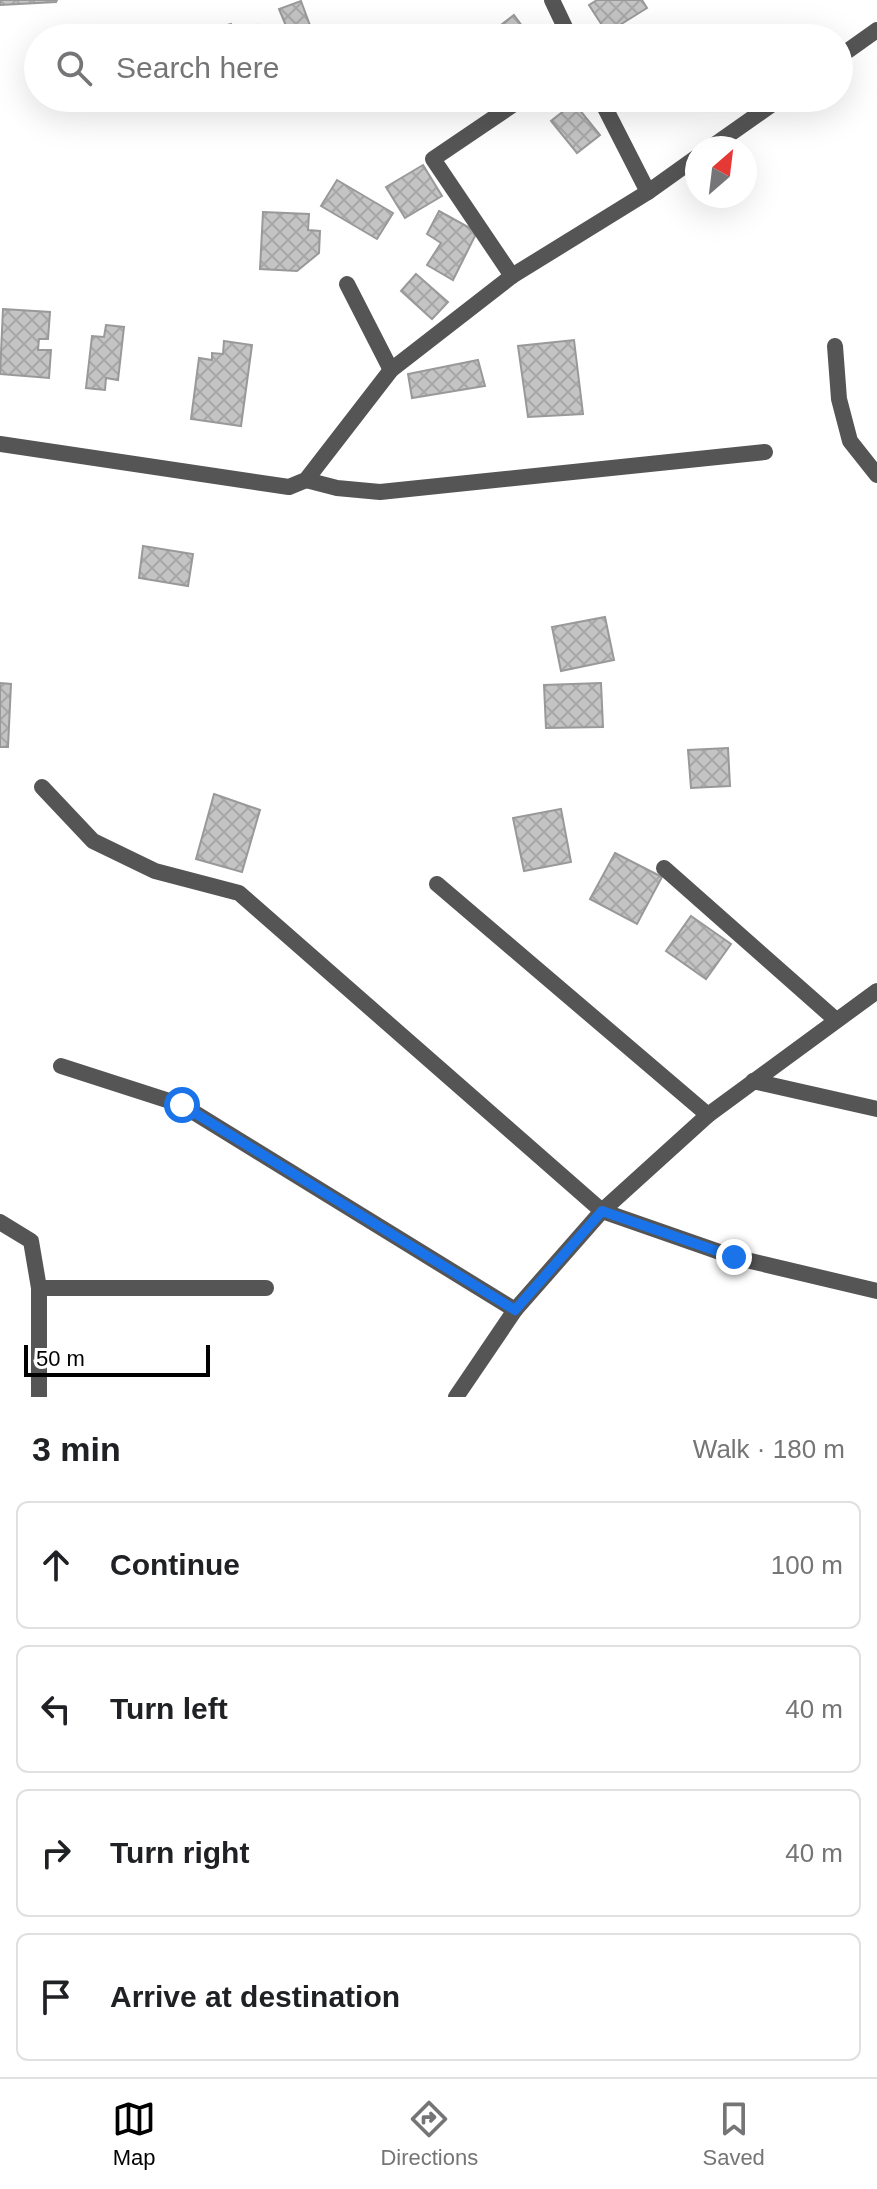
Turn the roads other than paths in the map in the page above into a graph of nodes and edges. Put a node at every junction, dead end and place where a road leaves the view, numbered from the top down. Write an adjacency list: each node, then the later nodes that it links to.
1 (552, 0): 2 (street)
2 (563, 24)
3 (877, 30): 4 (street)
4 (853, 47)
5 (502, 112): 11 (street)
6 (607, 112): 10 (street)
7 (761, 112): 8 (street)
8 (727, 136)
9 (685, 166): 10 (street)
10 (648, 192): 11 (street)
11 (512, 276): 14 (street)
12 (347, 284): 14 (street)
13 (835, 346): 17 (street)
14 (391, 370): 18 (street)
15 (0, 444): 18 (street)
16 (765, 452): 18 (street)
17 (877, 475)
18 (306, 480)
19 (42, 787): 28 (street)
20 (664, 868): 23 (street)
21 (437, 884): 27 (street)
22 (877, 991): 23 (street)
23 (836, 1020): 25 (street)
24 (61, 1066): 33 (street)
25 (753, 1081): 26 (street); 27 (street)
26 (877, 1109)
27 (708, 1115): 28 (street)
28 (602, 1211): 32 (street); 33 (street)
29 (0, 1222): 30 (street)
30 (39, 1288): 31 (street); 34 (street)
31 (266, 1288)
32 (877, 1291)
33 (515, 1310): 35 (street)
34 (39, 1397)
35 (456, 1397)

